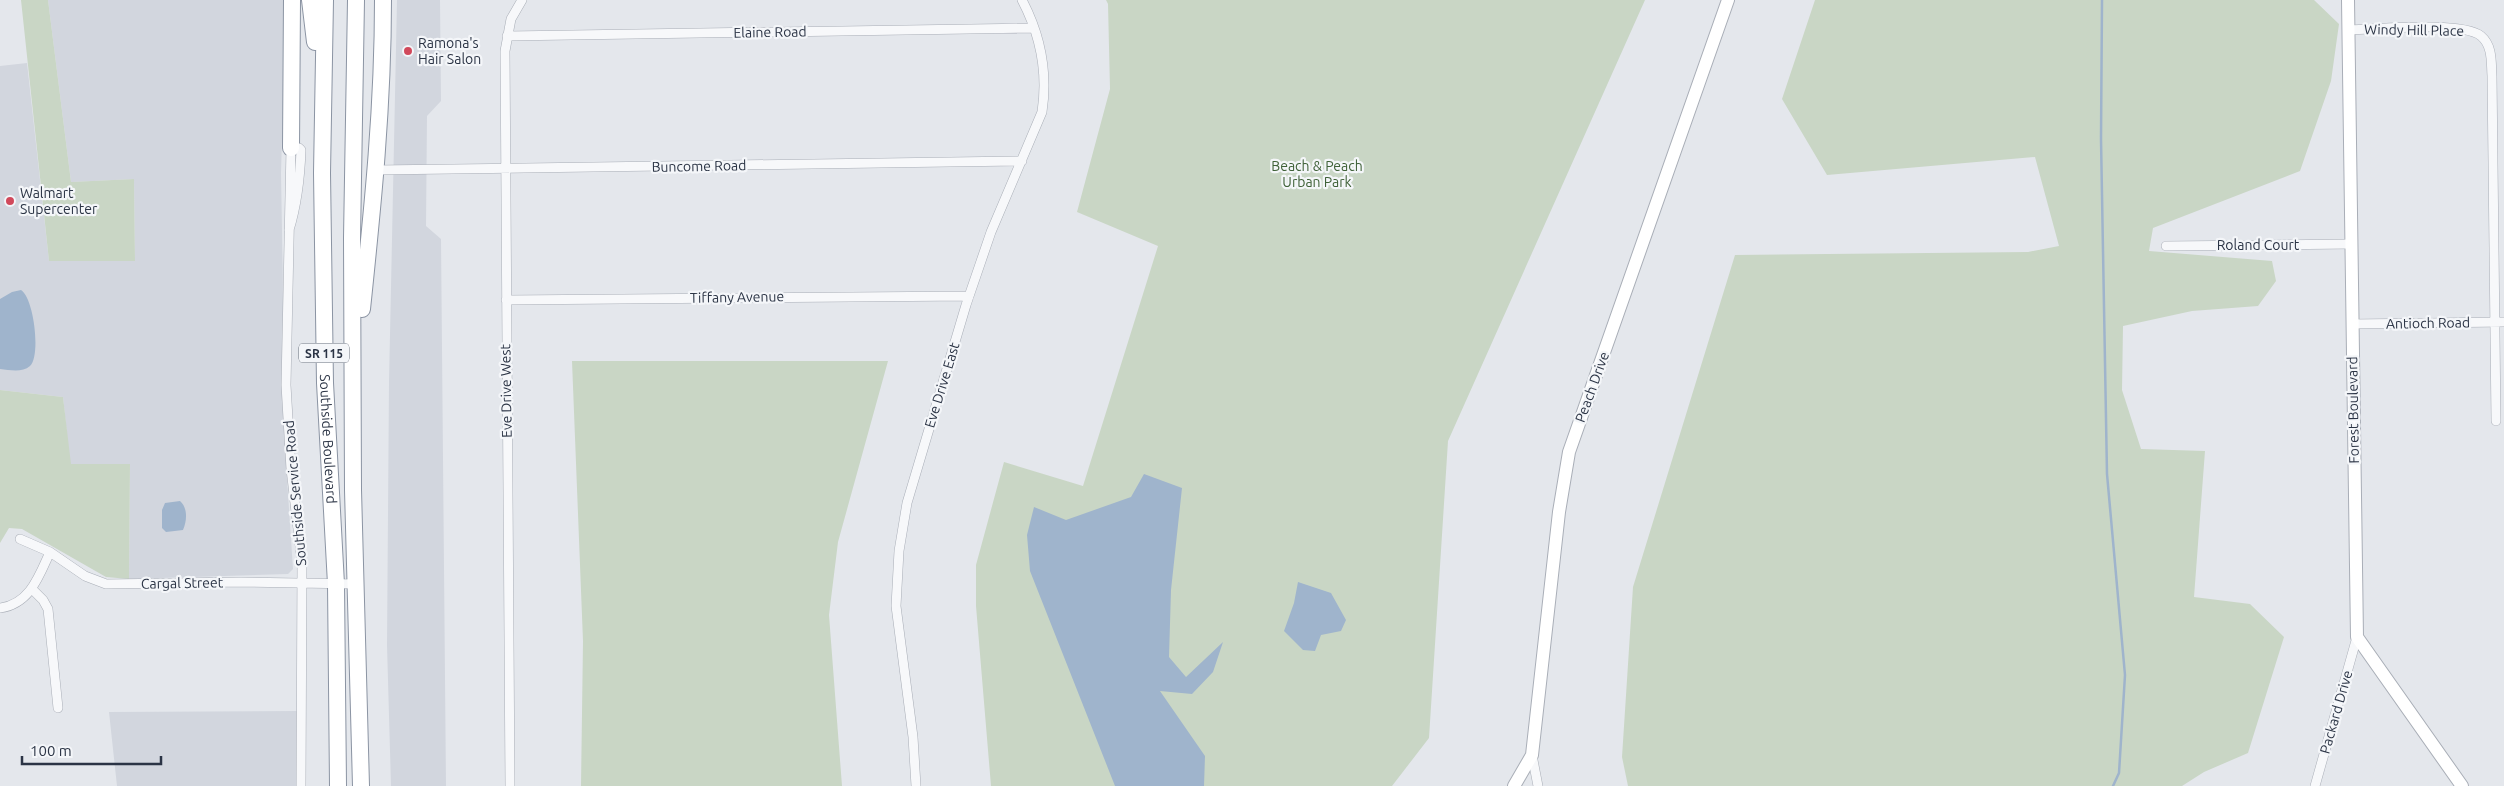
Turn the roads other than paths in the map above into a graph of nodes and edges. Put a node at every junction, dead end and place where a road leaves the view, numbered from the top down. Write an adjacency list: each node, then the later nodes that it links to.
1 (292, 0): 14 (highway)
2 (310, 0): 13 (highway)
3 (325, 0): 13 (highway, Southside Boulevard / SR 115)
4 (356, 0): 24 (highway, Southside Boulevard / SR 115)
5 (383, 0): 17 (highway)
6 (522, 0): 12 (street, Eve Drive West)
7 (1022, 0): 10 (street, Eve Drive East)
8 (1728, 0): 35 (street, Peach Drive)
9 (2348, 0): 11 (street, Forest Boulevard)
10 (1034, 28): 12 (street, Elaine Road); 15 (street, Eve Drive East)
11 (2348, 30): 18 (street, Forest Boulevard); 22 (street, Windy Hill Place)
12 (507, 36): 16 (street, Eve Drive West)
13 (323, 123): 29 (highway, Southside Boulevard / SR 115)
14 (290, 148): 28 (street, Southside Service Road)
15 (1022, 161): 16 (street, Buncome Road); 20 (street, Eve Drive East)
16 (504, 169): 17 (street, Buncome Road); 21 (street, Eve Drive West)
17 (377, 170): 24 (highway)
18 (2351, 244): 19 (street, Roland Court); 23 (street, Forest Boulevard)
19 (2166, 246)
20 (969, 296): 21 (street, Tiffany Avenue); 40 (street, Eve Drive East)
21 (506, 300): 39 (street, Eve Drive West)
22 (2500, 322): 23 (street, Antioch Road); 25 (street, Windy Hill Place)
23 (2352, 324): 33 (street, Forest Boulevard)
24 (354, 378): 30 (highway, Southside Boulevard / SR 115)
25 (2496, 421)
26 (20, 539): 27 (street, Cargal Street)
27 (50, 552): 28 (street, Cargal Street); 31 (street)
28 (301, 583): 29 (street, Cargal Street); 36 (street, Southside Service Road)
29 (336, 584): 30 (street, Cargal Street); 37 (highway, Southside Boulevard / SR 115)
30 (356, 584): 38 (highway, Southside Boulevard / SR 115)
31 (32, 589): 32 (street); 34 (street)
32 (0, 608)
33 (2357, 638): 43 (street, Packard Drive); 44 (street)
34 (58, 708)
35 (1532, 755): 41 (street, Peach Drive); 42 (street)
36 (301, 786)
37 (338, 786)
38 (361, 786)
39 (510, 786)
40 (916, 786)
41 (1514, 786)
42 (1538, 786)
43 (2314, 786)
44 (2462, 786)

